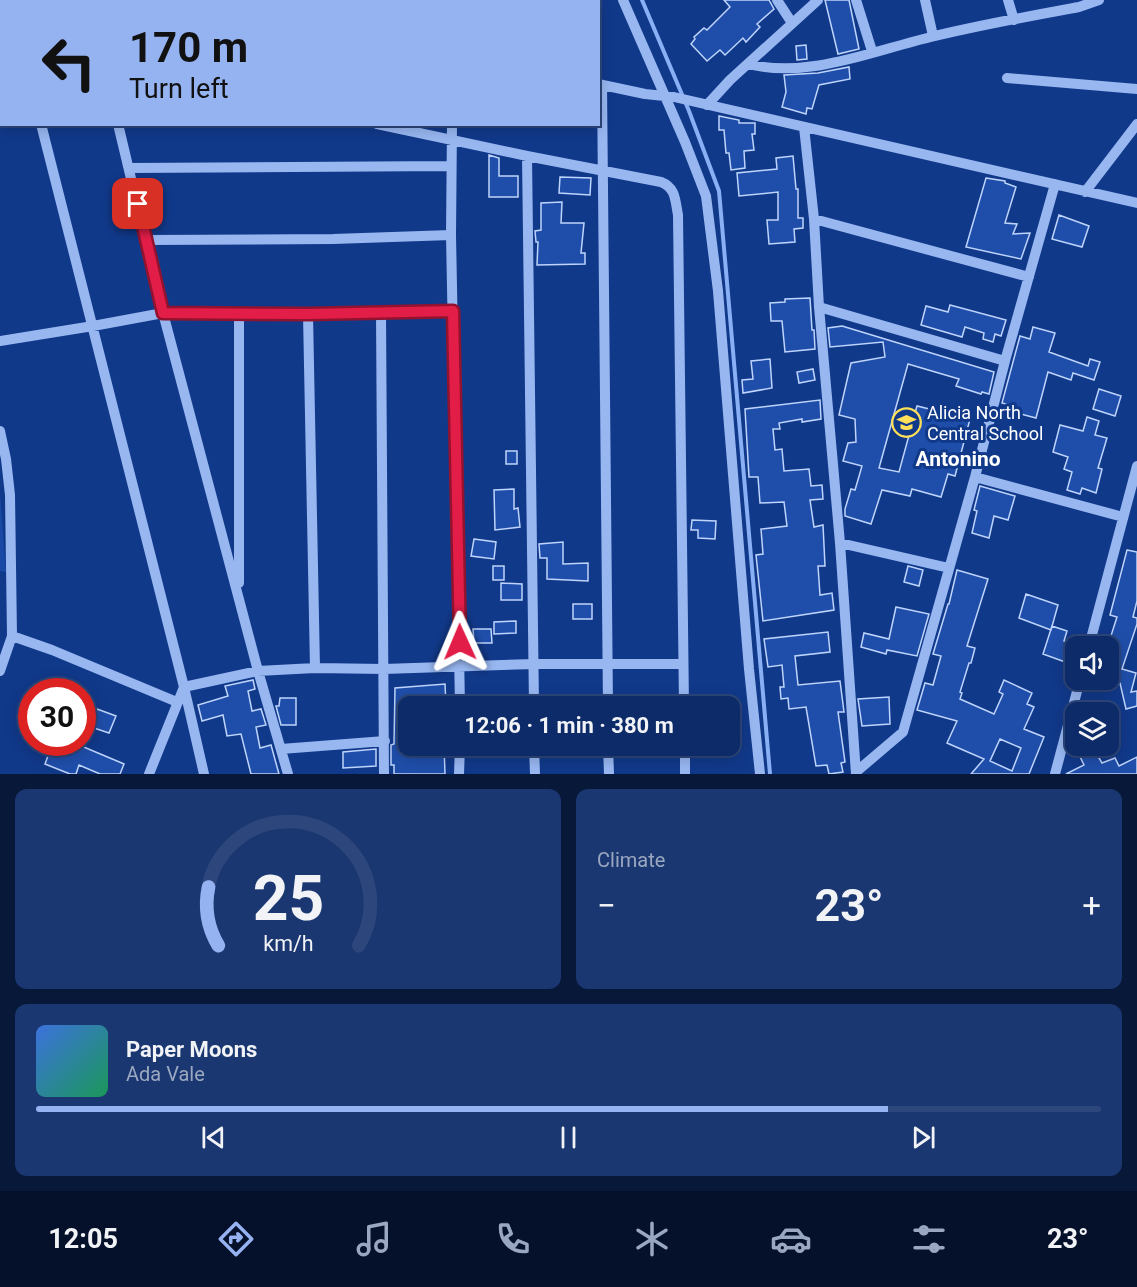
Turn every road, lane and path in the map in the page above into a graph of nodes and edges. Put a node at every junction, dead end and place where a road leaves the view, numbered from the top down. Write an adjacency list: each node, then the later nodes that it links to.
1 (623, 0): 17 (street)
2 (777, 0): 10 (street)
3 (818, 0): 10 (street)
4 (856, 0): 12 (street)
5 (925, 0): 11 (street)
6 (1008, 0): 9 (street)
7 (1100, 0): 8 (street)
8 (1078, 3): 9 (street)
9 (1014, 20): 11 (street)
10 (792, 23): 13 (street)
11 (933, 36): 12 (street)
12 (872, 51): 13 (street)
13 (748, 64): 18 (street)
14 (1007, 78): 16 (street)
15 (600, 84): 17 (street); 29 (street)
16 (1137, 89)
17 (669, 97): 18 (street); 85 (street)
18 (707, 105): 24 (street)
19 (1137, 124): 31 (street)
20 (42, 126): 43 (street)
21 (118, 126): 28 (street)
22 (386, 126): 25 (street)
23 (452, 126): 25 (street)
24 (804, 127): 30 (street); 33 (street)
25 (450, 141): 26 (street); 27 (street)
26 (526, 156): 29 (street); 55 (street)
27 (450, 166): 28 (street); 34 (street)
28 (129, 168): 35 (street)
29 (604, 171): 56 (street); 57 (street)
30 (1055, 184): 31 (street); 36 (street)
31 (1085, 192): 32 (street)
32 (1137, 203)
33 (814, 219): 36 (street); 37 (street)
34 (451, 235): 35 (street); 38 (street)
35 (146, 240): 39 (street)
36 (1029, 277): 45 (street)
37 (819, 307): 45 (street); 50 (street)
38 (453, 311): 41 (street); 58 (street)
39 (163, 313): 40 (street); 43 (street); 52 (street)
40 (238, 313): 42 (street); 52 (street)
41 (381, 313): 42 (street); 60 (street)
42 (308, 314): 59 (street)
43 (93, 326): 44 (street); 63 (street)
44 (0, 341)
45 (1005, 361): 48 (street)
46 (0, 431): 53 (street)
47 (1137, 466): 49 (street)
48 (975, 477): 49 (street); 51 (street)
49 (1123, 517): 54 (street)
50 (840, 543): 51 (street); 76 (street)
51 (950, 568): 76 (street)
52 (239, 599): 62 (street)
53 (12, 636): 61 (street); 69 (street)
54 (1092, 636)
55 (534, 664): 56 (street); 58 (street); 66 (street)
56 (608, 664): 57 (street); 67 (street)
57 (683, 664): 68 (street)
58 (460, 665): 60 (street); 65 (street)
59 (315, 668): 60 (street); 62 (street)
60 (384, 669): 70 (street)
61 (0, 671)
62 (258, 671): 63 (street); 71 (street)
63 (184, 687): 69 (street); 78 (street)
64 (1077, 690): 86 (street)
65 (460, 696)
66 (534, 696)
67 (608, 696)
68 (684, 696)
69 (177, 702): 77 (street)
70 (386, 741): 71 (street); 80 (street)
71 (281, 749): 79 (street)
72 (460, 756): 81 (street)
73 (534, 756): 82 (street)
74 (608, 756): 83 (street)
75 (685, 756): 84 (street)
76 (856, 773)
77 (149, 774)
78 (204, 774)
79 (288, 774)
80 (384, 774)
81 (459, 774)
82 (535, 774)
83 (609, 774)
84 (685, 774)
85 (760, 774)
86 (1055, 774)

